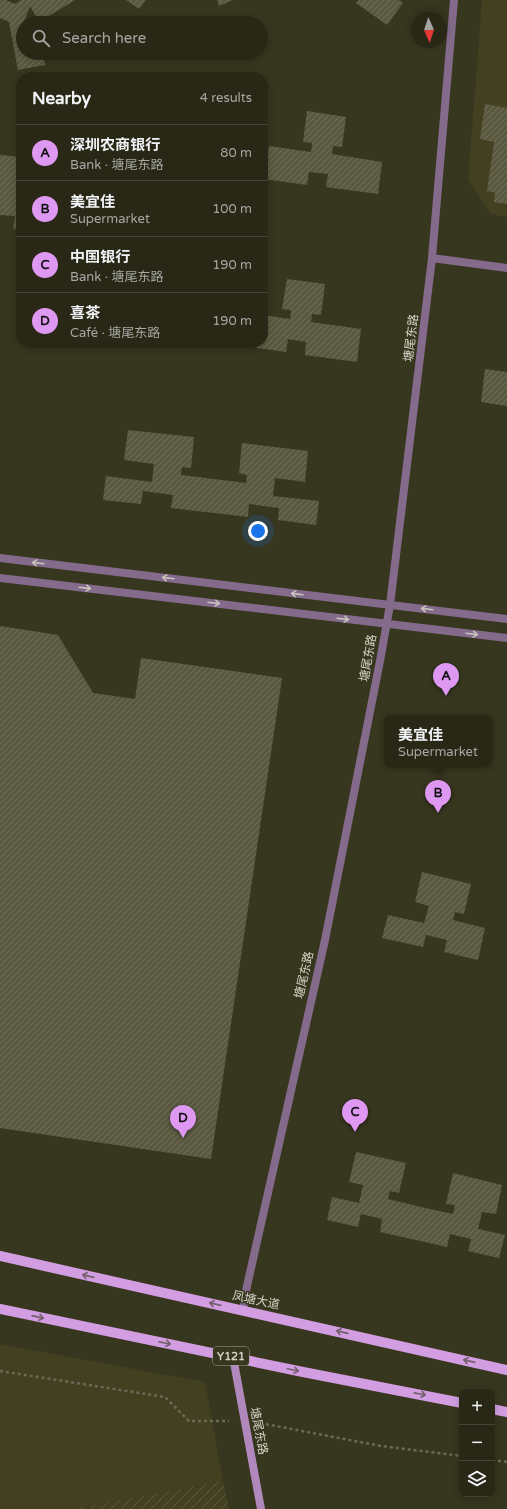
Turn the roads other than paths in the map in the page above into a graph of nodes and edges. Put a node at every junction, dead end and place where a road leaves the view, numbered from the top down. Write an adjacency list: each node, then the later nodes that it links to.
1 (454, 0): 2 (street, 塘尾东路)
2 (432, 258): 3 (street); 6 (street, 塘尾东路)
3 (507, 268)
4 (0, 558): 6 (street, one-way to 4)
5 (0, 578): 8 (street, one-way to 8)
6 (390, 605): 7 (street, one-way to 6); 8 (street, 塘尾东路)
7 (507, 619)
8 (386, 624): 9 (street, one-way to 9); 12 (street, 塘尾东路)
9 (507, 638)
10 (0, 1256): 12 (main road, 凤塘大道, one-way to 10)
11 (0, 1309): 13 (main road, Y121, one-way to 13)
12 (243, 1310): 14 (main road, 凤塘大道, one-way to 12)
13 (233, 1357): 15 (main road, Y121, one-way to 15); 18 (street, 塘尾东路)
14 (507, 1370)
15 (459, 1402)
16 (495, 1410): 17 (main road)
17 (507, 1412)
18 (261, 1509)

